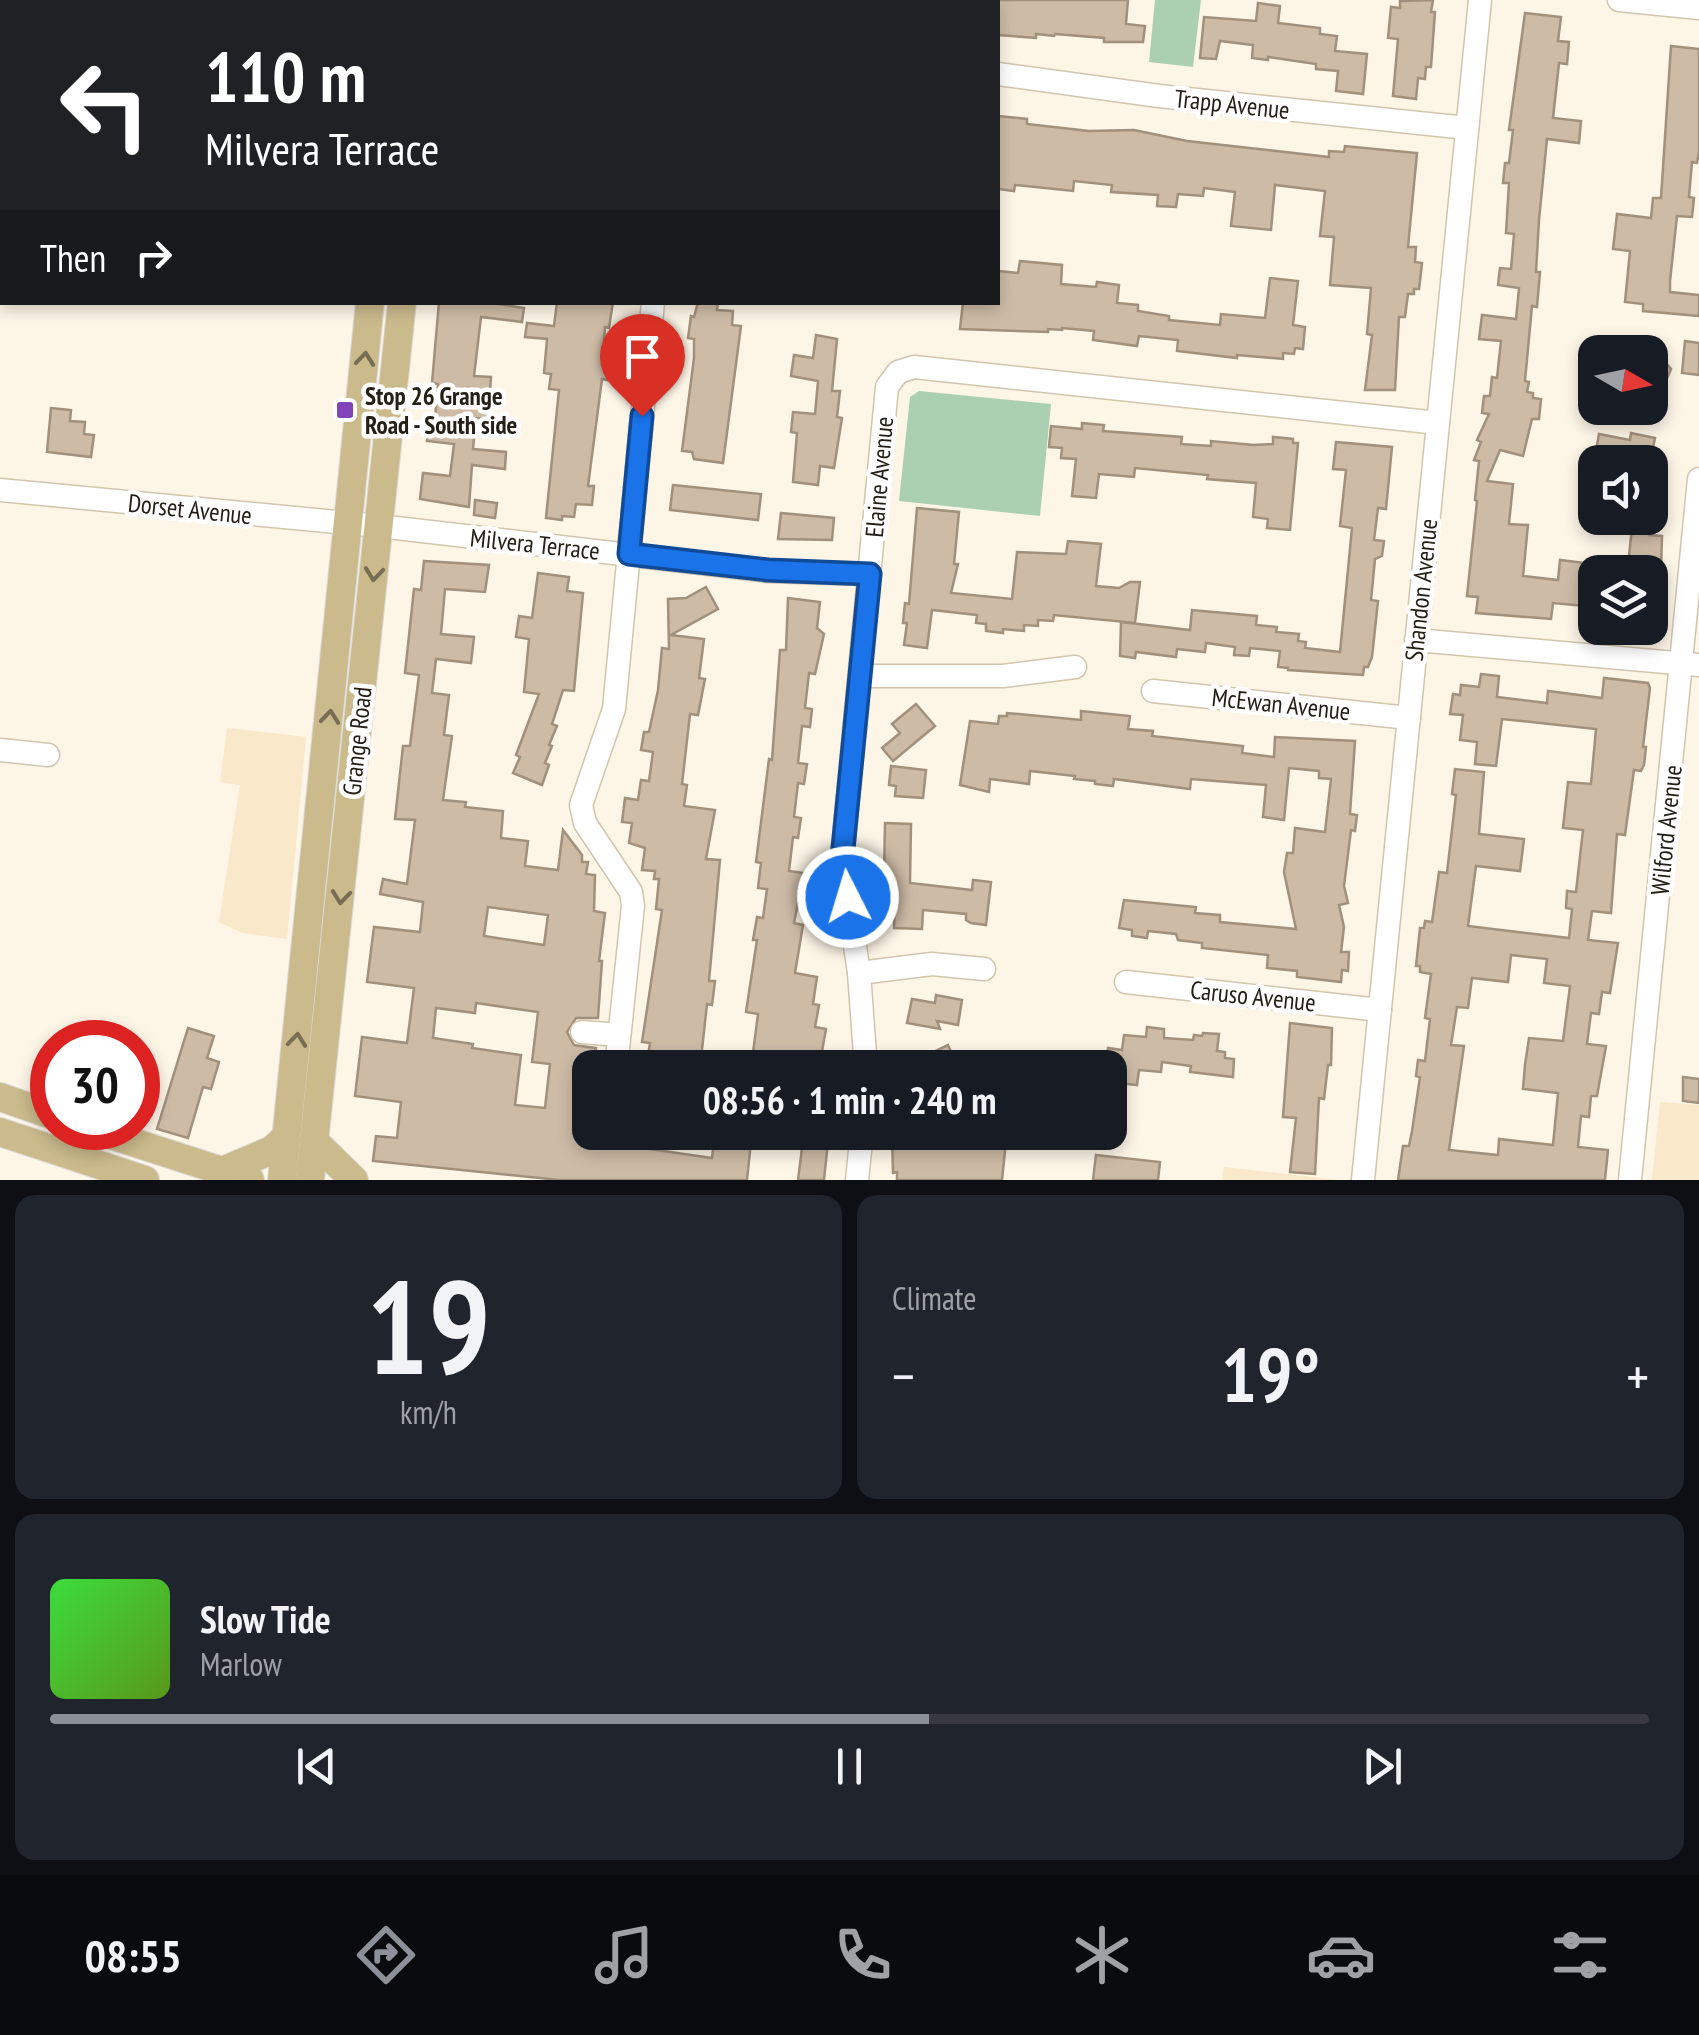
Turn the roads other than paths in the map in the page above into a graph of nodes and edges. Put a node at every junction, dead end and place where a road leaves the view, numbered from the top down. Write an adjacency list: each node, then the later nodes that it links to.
1 (1480, 0): 5 (street, Shandon Avenue)
2 (1619, 0): 3 (street)
3 (1699, 8)
4 (1000, 74): 5 (street, Trapp Avenue)
5 (1467, 128): 9 (street, Shandon Avenue)
6 (370, 305): 12 (main road, Grange Road, one-way to 6)
7 (402, 305): 13 (main road, Grange Road)
8 (653, 305): 14 (street)
9 (1438, 423): 15 (street, Elaine Avenue); 16 (street, Shandon Avenue)
10 (1699, 480): 17 (street, Wilford Avenue)
11 (0, 490): 12 (street, Dorset Avenue)
12 (348, 524): 13 (street, Dorset Avenue); 35 (main road, Grange Road, one-way to 12)
13 (379, 526): 14 (street, Milvera Terrace); 35 (main road, Grange Road, one-way to 35)
14 (629, 554): 15 (street, Milvera Terrace); 29 (street)
15 (870, 574): 19 (street, Elaine Avenue)
16 (1416, 640): 17 (street); 21 (street, Shandon Avenue)
17 (1691, 664): 47 (street, Wilford Avenue)
18 (1074, 668): 19 (street)
19 (860, 676): 25 (street, Elaine Avenue)
20 (1153, 690): 21 (street, McEwan Avenue)
21 (1409, 718): 27 (street, Shandon Avenue)
22 (0, 750): 23 (street)
23 (48, 755)
24 (984, 969): 25 (street)
25 (859, 973): 31 (street, Elaine Avenue)
26 (1126, 982): 27 (street, Caruso Avenue)
27 (1380, 1010): 46 (street, Shandon Avenue)
28 (582, 1032): 29 (street)
29 (619, 1034): 30 (street)
30 (618, 1050)
31 (865, 1050)
32 (0, 1097): 33 (main road)
33 (30, 1107)
34 (0, 1132): 38 (main road)
35 (300, 1139): 39 (main road); 42 (main road, Grange Road); 43 (main road, Grange Road); 44 (main road)
36 (154, 1150): 39 (main road)
37 (860, 1150): 45 (street)
38 (80, 1170): 40 (main road)
39 (220, 1172): 41 (main road)
40 (145, 1180)
41 (250, 1180)
42 (282, 1180)
43 (310, 1180)
44 (354, 1180)
45 (857, 1180)
46 (1363, 1180)
47 (1630, 1180)

